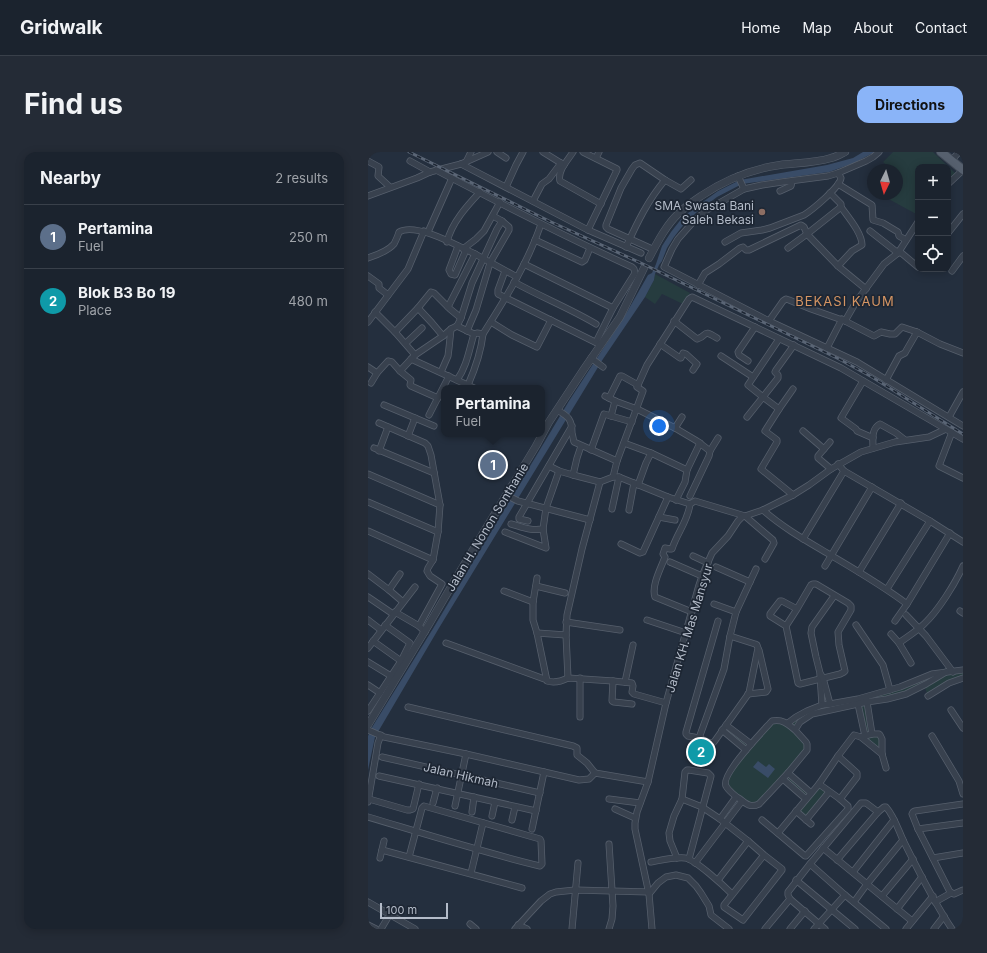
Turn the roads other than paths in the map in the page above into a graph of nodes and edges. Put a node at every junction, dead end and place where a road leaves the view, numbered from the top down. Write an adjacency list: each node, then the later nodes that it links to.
1 (471, 152): 18 (street)
2 (488, 152): 18 (street)
3 (497, 152): 13 (street)
4 (523, 152): 30 (street)
5 (543, 152): 19 (street)
6 (573, 152): 19 (street)
7 (583, 152): 14 (street)
8 (599, 152): 14 (street)
9 (845, 152): 23 (street)
10 (879, 152): 22 (street)
11 (941, 152): 15 (main road)
12 (959, 152): 15 (street)
13 (506, 158)
14 (596, 158): 39 (street)
15 (952, 160): 20 (main road)
16 (368, 161): 31 (street)
17 (410, 161): 21 (street)
18 (463, 163): 21 (street); 30 (street)
19 (562, 164): 37 (street); 39 (street)
20 (963, 170): 28 (street)
21 (433, 171): 24 (street); 31 (street)
22 (838, 173): 27 (street); 29 (street)
23 (738, 176): 32 (street); 66 (street)
24 (452, 178): 34 (street); 49 (street)
25 (665, 180): 26 (street); 51 (street); 51 (street)
26 (691, 180)
27 (792, 181): 32 (street); 33 (street)
28 (951, 181)
29 (838, 184): 35 (street); 53 (street)
30 (506, 187): 37 (street)
31 (390, 188): 36 (street)
32 (744, 189): 77 (street)
33 (780, 191)
34 (480, 192): 38 (street); 54 (street)
35 (830, 193): 40 (street); 55 (street)
36 (368, 196)
37 (533, 201): 47 (street)
38 (500, 202): 42 (street); 44 (street)
39 (601, 204): 47 (street)
40 (841, 207): 50 (street); 71 (street)
41 (963, 214): 46 (street)
42 (493, 216): 43 (street); 57 (street)
43 (502, 221): 67 (street); 68 (street)
44 (541, 224): 52 (street); 58 (street)
45 (915, 226): 53 (street)
46 (951, 229)
47 (588, 230): 56 (street)
48 (870, 231): 61 (street)
49 (426, 232): 54 (street); 65 (street); 79 (street)
50 (808, 234): 60 (street); 71 (street); 77 (street)
51 (630, 239): 56 (street); 59 (street)
52 (535, 240): 58 (street); 69 (street)
53 (906, 240): 61 (street)
54 (447, 242): 57 (street)
55 (725, 242)
56 (626, 247): 62 (street)
57 (462, 248): 63 (street)
58 (590, 248): 83 (street)
59 (650, 248)
60 (788, 248)
61 (898, 252): 70 (street); 78 (street)
62 (641, 253)
63 (475, 254): 67 (street); 81 (street)
64 (963, 256): 74 (street)
65 (368, 258)
66 (649, 258)
67 (484, 259): 68 (street); 85 (street)
68 (490, 263): 73 (street); 97 (street)
69 (524, 264): 76 (street); 83 (street)
70 (915, 265)
71 (838, 266): 78 (street)
72 (644, 268): 106 (street, Jalan H. Nonon Sonthanie)
73 (505, 271): 76 (street); 80 (street)
74 (952, 271)
75 (368, 276): 79 (street)
76 (515, 279): 80 (street); 92 (street)
77 (698, 285): 87 (street)
78 (866, 289): 88 (street)
79 (388, 295): 84 (street)
80 (505, 298): 86 (street); 91 (street)
81 (448, 307): 82 (street); 85 (street)
82 (418, 308): 98 (street); 102 (street)
83 (613, 308): 106 (street)
84 (376, 312): 90 (street); 98 (street)
85 (461, 318): 93 (street)
86 (551, 320): 91 (street); 106 (street)
87 (769, 320): 88 (street); 109 (street)
88 (844, 320): 99 (street); 109 (street)
89 (674, 321): 94 (street); 103 (street); 107 (street)
90 (368, 322)
91 (490, 322): 101 (street)
92 (596, 324)
93 (457, 326): 96 (street); 97 (street)
94 (755, 327): 104 (street); 114 (street)
95 (422, 328): 105 (street)
96 (451, 329): 102 (street); 119 (street)
97 (467, 331): 100 (street)
98 (395, 332): 105 (street)
99 (917, 332): 110 (street); 124 (street)
100 (474, 334): 101 (street); 123 (street)
101 (483, 334): 128 (street)
102 (443, 336): 112 (street)
103 (717, 338)
104 (779, 338): 108 (street); 122 (street)
105 (406, 343): 112 (street)
106 (598, 344): 113 (street, Jalan H. Nonon Sonthanie)
107 (660, 344): 117 (street); 129 (street)
108 (794, 345): 125 (street); 133 (street)
109 (827, 348): 124 (street)
110 (963, 354)
111 (720, 356): 122 (street)
112 (413, 357): 118 (street); 119 (street)
113 (593, 360): 115 (street); 139 (street, Jalan H. Nonon Sonthanie)
114 (748, 361)
115 (602, 366)
116 (368, 367): 120 (street)
117 (693, 370)
118 (400, 371): 120 (street); 134 (street)
119 (441, 372): 121 (street)
120 (377, 373): 126 (street)
121 (449, 376): 123 (street); 127 (street)
122 (753, 377): 133 (street)
123 (456, 380): 128 (street)
124 (886, 380): 144 (street)
125 (863, 381): 153 (street); 160 (street)
126 (371, 383)
127 (444, 385)
128 (468, 385)
129 (638, 385): 135 (street); 137 (street)
130 (793, 389): 138 (street)
131 (441, 392): 134 (street)
132 (963, 392): 144 (street)
133 (763, 397): 138 (street); 143 (street)
134 (438, 398): 140 (street)
135 (615, 401): 137 (street); 141 (street)
136 (384, 405): 145 (street)
137 (637, 409): 146 (street); 152 (street)
138 (779, 409): 187 (street)
139 (559, 411): 149 (street); 156 (street, Jalan H. Nonon Sonthanie)
140 (429, 415)
141 (611, 416): 146 (street); 169 (street)
142 (682, 417): 152 (street)
143 (747, 417)
144 (949, 417): 150 (street)
145 (415, 418): 148 (street); 157 (street)
146 (632, 422): 164 (street)
147 (379, 423): 151 (street)
148 (434, 426)
149 (572, 426): 166 (street); 174 (street)
150 (963, 426)
151 (388, 427): 157 (street); 179 (street)
152 (675, 428): 165 (street)
153 (946, 429): 155 (street); 161 (street, Jalan KH. Mas Mansyur)
154 (803, 431): 168 (street)
155 (952, 432): 162 (street); 183 (street)
156 (545, 434)
157 (408, 436): 179 (street)
158 (543, 437): 188 (street, Jalan H. Nonon Sonthanie)
159 (718, 438): 170 (street)
160 (873, 438): 161 (street); 167 (street)
161 (905, 440): 167 (street, Jalan KH. Mas Mansyur)
162 (963, 440)
163 (830, 442): 168 (street)
164 (624, 443): 171 (street); 172 (street)
165 (700, 443): 170 (street); 176 (street)
166 (581, 446): 169 (street); 181 (street)
167 (873, 448): 173 (street, Jalan KH. Mas Mansyur)
168 (824, 449): 175 (street)
169 (591, 450): 172 (street)
170 (710, 451): 189 (street)
171 (651, 453): 176 (street); 185 (street)
172 (617, 461): 182 (street)
173 (838, 464): 175 (street, Jalan KH. Mas Mansyur); 178 (street)
174 (549, 466): 177 (street); 193 (street)
175 (831, 469): 187 (street, Jalan KH. Mas Mansyur)
176 (687, 470): 191 (street)
177 (559, 471): 181 (street); 197 (street)
178 (844, 471): 186 (street); 215 (street)
179 (434, 473): 196 (street)
180 (368, 474): 196 (street)
181 (572, 475): 184 (street)
182 (616, 477): 184 (street); 185 (street); 198 (street)
183 (963, 478)
184 (600, 482): 203 (street)
185 (636, 484): 190 (street); 199 (street)
186 (872, 487): 195 (street); 218 (street)
187 (793, 495): 200 (street, Jalan KH. Mas Mansyur)
188 (508, 496): 193 (street); 264 (street, Jalan H. Nonon Sonthanie)
189 (690, 496)
190 (668, 497): 191 (street); 202 (street)
191 (676, 500): 194 (street)
192 (368, 502): 210 (street)
193 (527, 503): 197 (street); 205 (street)
194 (690, 504): 201 (street); 249 (street)
195 (901, 504): 206 (street); 228 (street)
196 (440, 505): 210 (street)
197 (546, 508): 203 (street); 208 (street)
198 (612, 510)
199 (629, 510)
200 (763, 510): 201 (street, Jalan KH. Mas Mansyur); 215 (street)
201 (745, 516): 220 (street); 223 (street, Jalan KH. Mas Mansyur)
202 (659, 517): 204 (street); 217 (street)
203 (590, 520): 257 (street)
204 (674, 520)
205 (528, 521)
206 (930, 521): 212 (street); 238 (street)
207 (511, 524): 208 (street)
208 (543, 529): 211 (street)
209 (368, 531): 214 (street)
210 (438, 532): 221 (street)
211 (505, 532)
212 (950, 533): 216 (street); 247 (street)
213 (368, 534): 214 (street)
214 (379, 536): 221 (street)
215 (803, 538): 218 (street)
216 (963, 542)
217 (621, 544)
218 (831, 555): 224 (street); 228 (street)
219 (693, 556): 223 (street)
220 (765, 559)
221 (433, 560): 259 (street)
222 (670, 562): 231 (street)
223 (708, 563): 231 (street, Jalan KH. Mas Mansyur)
224 (825, 566)
225 (963, 566): 262 (street)
226 (716, 567): 233 (street)
227 (756, 570): 233 (street)
228 (859, 572): 238 (street)
229 (368, 574): 239 (street)
230 (400, 574): 239 (street)
231 (702, 576): 236 (street, Jalan KH. Mas Mansyur)
232 (537, 578): 234 (street)
233 (750, 582): 250 (street)
234 (536, 586): 241 (street); 245 (street)
235 (692, 586): 236 (street)
236 (699, 586): 249 (street, Jalan KH. Mas Mansyur)
237 (415, 587): 244 (street)
238 (887, 589): 247 (street)
239 (389, 590): 244 (street)
240 (504, 591): 245 (street)
241 (565, 593)
242 (834, 596): 248 (street); 283 (street); 283 (street)
243 (368, 597): 251 (street)
244 (403, 602): 251 (street)
245 (533, 602): 265 (street)
246 (714, 604): 250 (street)
247 (907, 604): 256 (street)
248 (797, 609): 260 (street); 260 (street)
249 (692, 612): 266 (street, Jalan KH. Mas Mansyur)
250 (736, 612): 269 (street)
251 (394, 613): 259 (street); 261 (street)
252 (906, 615): 262 (street)
253 (368, 620): 261 (street)
254 (647, 620): 266 (street)
255 (718, 621): 314 (street)
256 (895, 621)
257 (566, 622): 263 (street); 268 (street)
258 (856, 625): 291 (street)
259 (419, 626): 264 (street)
260 (786, 626): 283 (street)
261 (383, 628): 270 (street); 276 (street)
262 (919, 629): 272 (street); 281 (street)
263 (620, 630)
264 (425, 632): 308 (street, Jalan H. Nonon Sonthanie)
265 (537, 633): 268 (street); 287 (street)
266 (686, 633): 296 (street, Jalan KH. Mas Mansyur)
267 (891, 634): 272 (street)
268 (566, 635): 284 (street)
269 (730, 636): 275 (street); 314 (street)
270 (373, 641): 274 (street); 276 (street)
271 (446, 643): 287 (street)
272 (899, 643): 278 (street)
273 (633, 645): 289 (street)
274 (368, 648)
275 (758, 648): 293 (street); 293 (street)
276 (401, 661): 282 (street)
277 (368, 662): 282 (street)
278 (912, 663)
279 (963, 670): 281 (street)
280 (946, 672): 281 (street); 291 (street); 295 (street)
281 (953, 672)
282 (391, 676): 292 (street)
283 (821, 676): 298 (street); 300 (street)
284 (568, 678): 285 (street); 287 (street)
285 (580, 678): 288 (street); 304 (street)
286 (963, 678): 294 (street)
287 (547, 680)
288 (613, 681): 289 (street); 297 (street)
289 (625, 682): 296 (street)
290 (368, 684): 292 (street)
291 (890, 690): 298 (street)
292 (380, 693): 302 (street)
293 (748, 694): 306 (street)
294 (928, 696)
295 (867, 702): 299 (street); 310 (street)
296 (666, 703): 329 (street, Jalan KH. Mas Mansyur)
297 (632, 704)
298 (830, 704): 300 (street)
299 (858, 704): 309 (street); 313 (street)
300 (822, 705): 305 (street)
301 (408, 707): 323 (street)
302 (368, 710)
303 (951, 710): 307 (street)
304 (580, 717)
305 (788, 723): 309 (street); 315 (street)
306 (724, 728): 314 (street); 315 (street); 316 (street)
307 (963, 728)
308 (369, 729): 311 (street)
309 (795, 730): 324 (street)
310 (872, 734): 313 (street); 318 (street)
311 (379, 735): 317 (street); 344 (street)
312 (932, 736): 328 (street)
313 (863, 737): 318 (street); 320 (street)
314 (699, 738)
315 (751, 744): 316 (street)
316 (746, 750): 339 (street)
317 (466, 754): 322 (street); 325 (street)
318 (882, 754): 321 (street)
319 (382, 756): 325 (street, Jalan Hikmah)
320 (838, 756): 331 (street); 343 (street)
321 (886, 768)
322 (544, 772): 323 (street); 335 (street)
323 (595, 773): 329 (street)
324 (788, 773): 327 (street); 336 (street)
325 (461, 775): 334 (street); 335 (street, Jalan Hikmah)
326 (379, 776): 330 (street)
327 (783, 779): 342 (street); 345 (street)
328 (961, 780): 337 (street)
329 (648, 782): 348 (street, Jalan KH. Mas Mansyur)
330 (419, 784): 332 (street); 344 (street)
331 (819, 784): 333 (street); 336 (street)
332 (437, 788): 334 (street); 347 (street)
333 (830, 792): 343 (street); 354 (street)
334 (458, 793): 338 (street); 350 (street)
335 (540, 793): 356 (street)
336 (811, 793): 342 (street)
337 (963, 794)
338 (474, 797): 346 (street); 355 (street)
339 (736, 797): 345 (street); 364 (street)
340 (609, 799): 348 (street)
341 (682, 799): 352 (street); 352 (street); 382 (street)
342 (806, 799): 354 (street)
343 (840, 799): 370 (street)
344 (368, 800)
345 (742, 800): 364 (street)
346 (495, 802): 351 (street); 358 (street)
347 (433, 803)
348 (640, 803): 360 (street, Jalan KH. Mas Mansyur)
349 (963, 804): 368 (street)
350 (455, 806)
351 (515, 807): 356 (street); 361 (street)
352 (702, 807): 364 (street); 384 (street)
353 (615, 809): 360 (street)
354 (796, 811): 370 (street)
355 (472, 812)
356 (536, 812): 367 (street)
357 (878, 812): 363 (street); 375 (street); 386 (street)
358 (492, 816)
359 (368, 817): 369 (street)
360 (635, 818): 401 (street, Jalan KH. Mas Mansyur)
361 (512, 820)
362 (762, 820): 370 (street)
363 (894, 820): 371 (street); 391 (street)
364 (723, 821): 373 (street); 388 (street)
365 (483, 823): 369 (street); 376 (street); 376 (street)
366 (963, 823): 368 (street)
367 (532, 829)
368 (918, 829): 383 (street)
369 (416, 831): 376 (street); 380 (street)
370 (778, 833)
371 (903, 840): 385 (street); 396 (street)
372 (384, 841): 377 (street)
373 (748, 841): 379 (street); 394 (street)
374 (609, 844): 400 (street)
375 (823, 848): 386 (street); 390 (street)
376 (477, 849): 392 (street)
377 (382, 850): 380 (street); 381 (street)
378 (963, 852): 383 (street)
379 (764, 855): 403 (street); 403 (street)
380 (409, 857): 392 (street)
381 (380, 858)
382 (676, 858): 384 (street); 387 (street)
383 (933, 858): 402 (street)
384 (689, 859): 388 (street)
385 (913, 859): 393 (street); 405 (street)
386 (837, 860): 391 (street)
387 (651, 862)
388 (695, 863): 394 (street)
389 (578, 864): 398 (street)
390 (810, 864): 395 (street); 404 (street)
391 (853, 872): 396 (street)
392 (471, 873): 397 (street)
393 (922, 877): 407 (street); 411 (street)
394 (718, 880): 403 (street)
395 (796, 880): 406 (street); 410 (street)
396 (867, 884): 405 (street); 409 (street)
397 (522, 888)
398 (575, 890): 400 (street); 420 (street); 426 (street)
399 (963, 890): 402 (street)
400 (612, 891): 401 (street); 427 (street)
401 (649, 893): 428 (street, Jalan KH. Mas Mansyur); 429 (street)
402 (951, 893): 407 (street)
403 (732, 894)
404 (845, 895): 409 (street); 410 (street)
405 (882, 896): 411 (street)
406 (790, 899): 412 (street); 430 (street)
407 (934, 899): 414 (street); 415 (street)
408 (368, 902): 413 (street)
409 (854, 902): 435 (street)
410 (832, 909): 417 (street); 434 (street)
411 (897, 909): 415 (street)
412 (804, 911): 417 (street); 431 (street)
413 (390, 914): 419 (street); 422 (street)
414 (944, 916): 437 (street); 438 (street)
415 (912, 921): 436 (street)
416 (470, 924): 424 (street)
417 (819, 924): 432 (street); 433 (street)
418 (368, 925): 421 (street)
419 (407, 927): 423 (street)
420 (516, 927): 425 (street)
421 (376, 929)
422 (381, 929)
423 (415, 929)
424 (476, 929)
425 (527, 929)
426 (572, 929)
427 (609, 929)
428 (652, 929)
429 (729, 929)
430 (766, 929)
431 (790, 929)
432 (814, 929)
433 (825, 929)
434 (855, 929)
435 (886, 929)
436 (906, 929)
437 (934, 929)
438 (952, 929)

